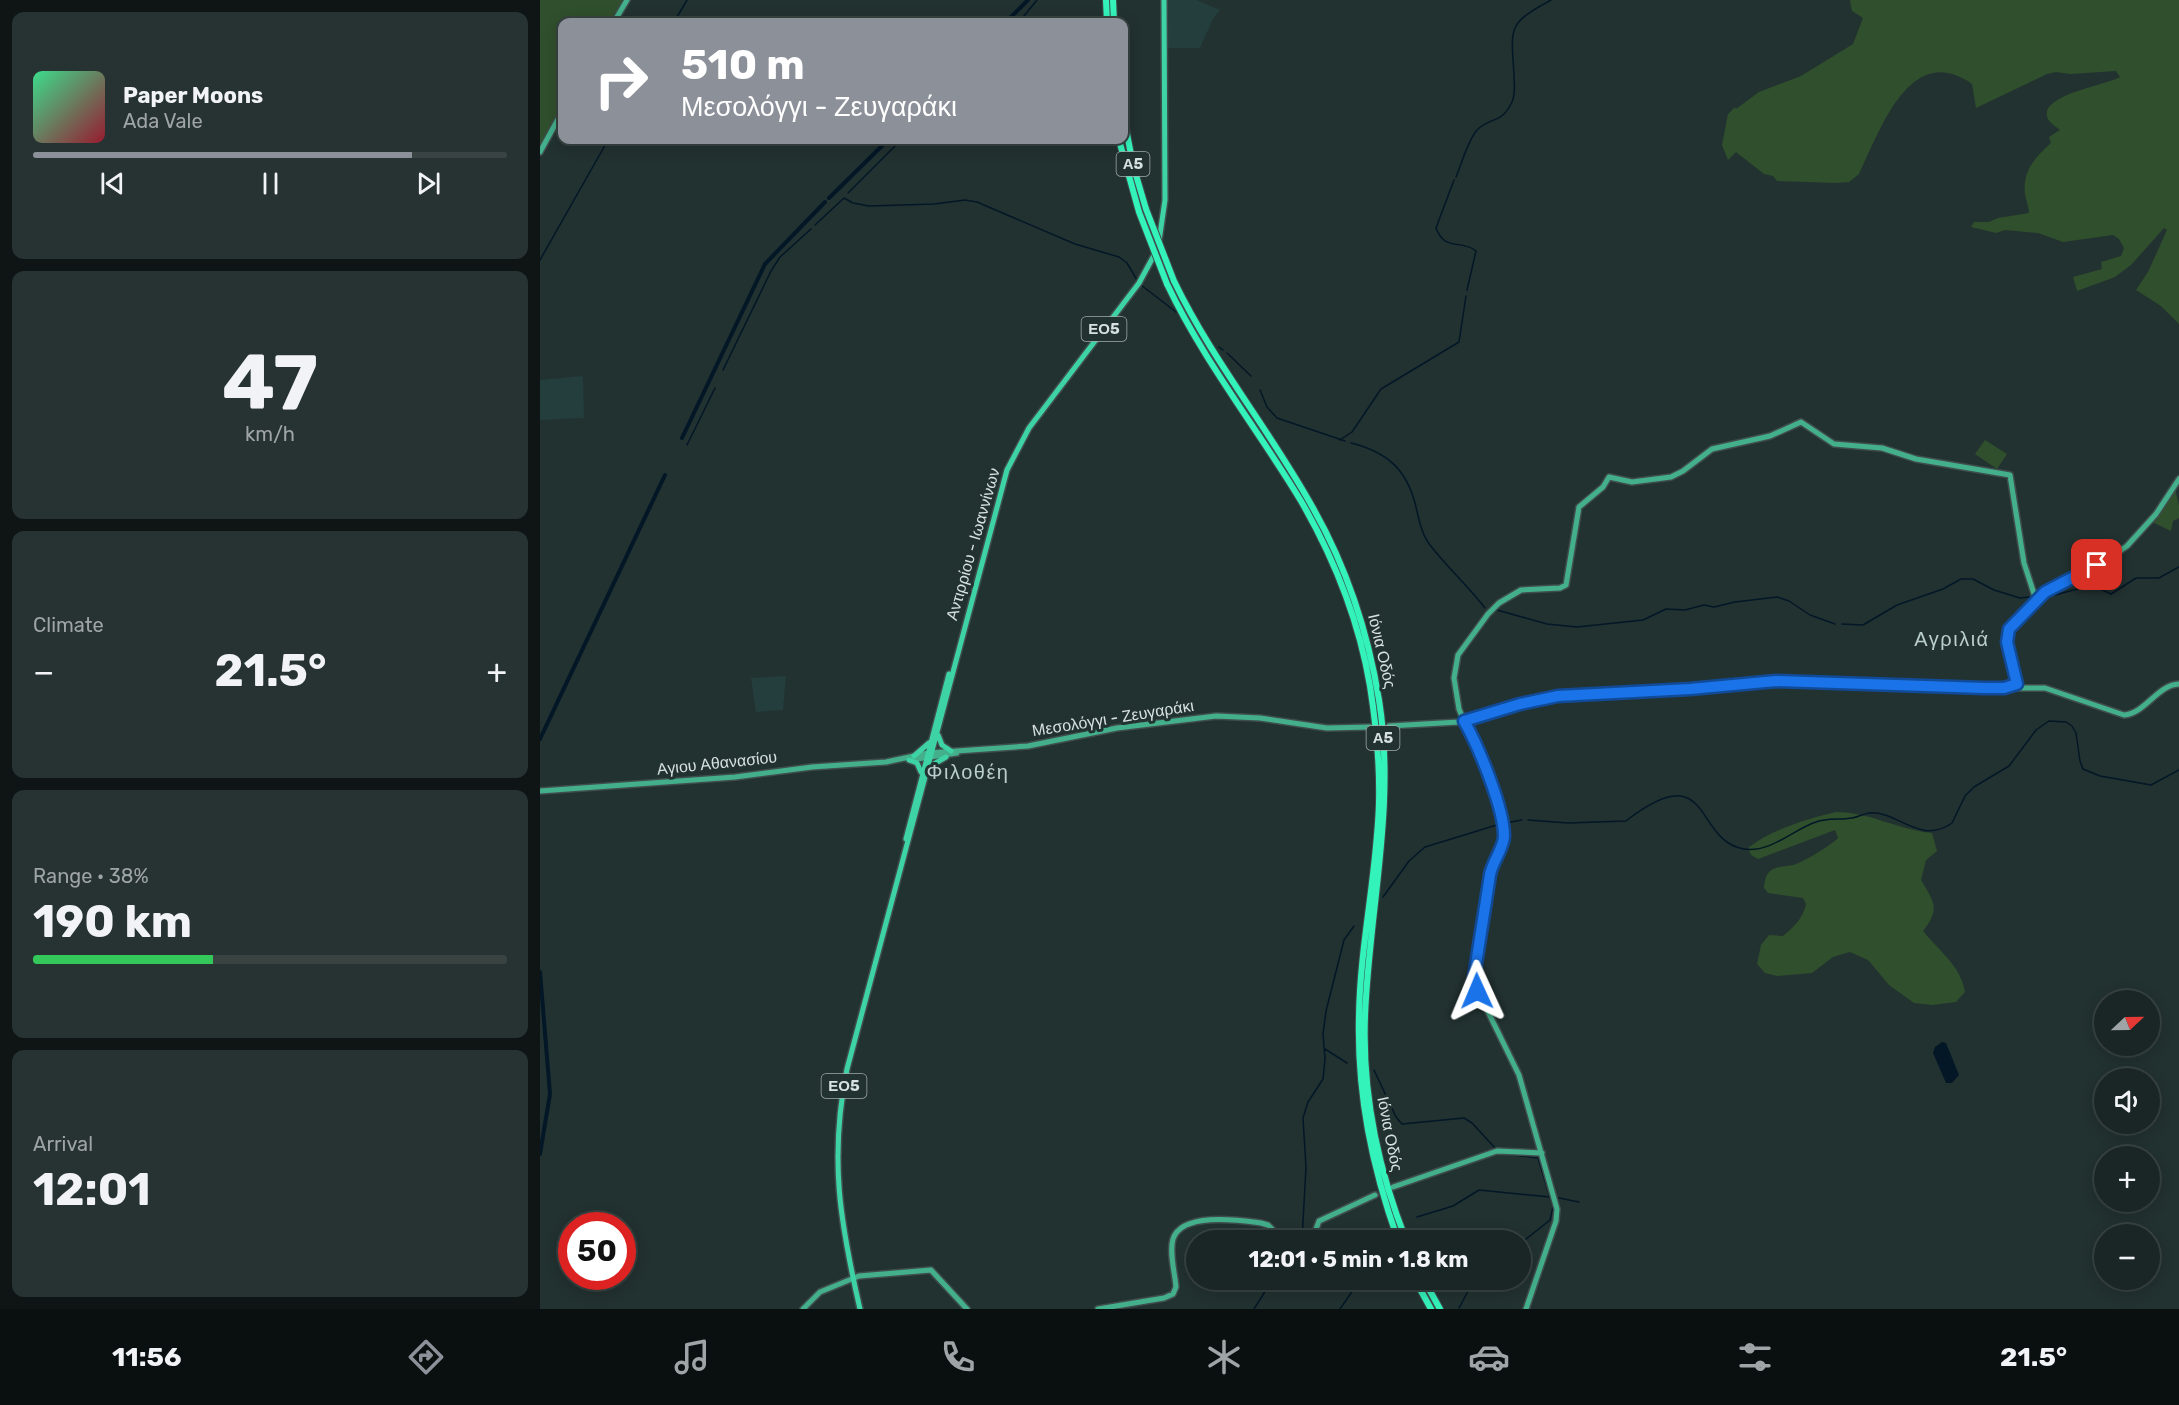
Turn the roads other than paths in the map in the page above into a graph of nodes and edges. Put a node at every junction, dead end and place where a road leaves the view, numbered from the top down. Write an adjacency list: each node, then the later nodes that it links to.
1 (627, 0): 5 (main road)
2 (1106, 0): 6 (highway)
3 (1113, 0): 7 (highway)
4 (1164, 0): 14 (main road, Αντιρρίου - Ιωαννίνων / ΕΟ5)
5 (616, 18)
6 (1107, 18)
7 (1114, 18)
8 (558, 119): 11 (main road)
9 (1128, 139): 35 (highway, Ιόνια Οδός / Α5, bridge)
10 (1120, 144): 34 (highway, Ιόνια Οδός / Α5, bridge)
11 (540, 152)
12 (2179, 479): 13 (main road)
13 (2036, 600): 15 (main road); 17 (main road)
14 (961, 638): 20 (main road, Αντιρρίου - Ιωαννίνων / ΕΟ5); 21 (main road, Αντιρρίου - Ιωαννίνων / ΕΟ5)
15 (2017, 684): 16 (main road); 17 (main road)
16 (2179, 684)
17 (1464, 721): 18 (main road); 29 (main road)
18 (1389, 726)
19 (1370, 727): 23 (main road, Μεσολόγγι - Ζευγαράκι)
20 (938, 731): 22 (main road); 24 (main road, Αντιρρίου - Ιωαννίνων / ΕΟ5)
21 (933, 737): 24 (main road, Αντιρρίου - Ιωαννίνων / ΕΟ5); 26 (main road)
22 (951, 751): 23 (main road, Μεσολόγγι - Ζευγαράκι); 24 (main road, Μεσολόγγι - Ζευγαράκι)
23 (967, 751): 25 (main road, Αγιου Αθανασίου)
24 (929, 755): 25 (main road, Αγιου Αθανασίου); 26 (main road, Αγιου Αθανασίου); 27 (main road, Αντιρρίου - Ιωαννίνων / ΕΟ5)
25 (946, 756): 27 (main road)
26 (911, 758): 27 (main road); 28 (main road, Αγιου Αθανασίου)
27 (923, 778): 36 (main road, Αντιρρίου - Ιωαννίνων / ΕΟ5)
28 (540, 790)
29 (1542, 1153): 30 (main road); 45 (main road)
30 (1393, 1187)
31 (1375, 1195): 33 (main road)
32 (1273, 1230): 42 (main road)
33 (1316, 1230)
34 (1395, 1230)
35 (1402, 1230)
36 (853, 1278): 39 (main road); 40 (main road, Αντιρρίου - Ιωαννίνων / ΕΟ5); 41 (main road)
37 (1421, 1290): 43 (highway)
38 (1430, 1290): 44 (highway)
39 (803, 1309)
40 (860, 1309)
41 (967, 1309)
42 (1098, 1309)
43 (1431, 1309)
44 (1440, 1309)
45 (1526, 1309)

